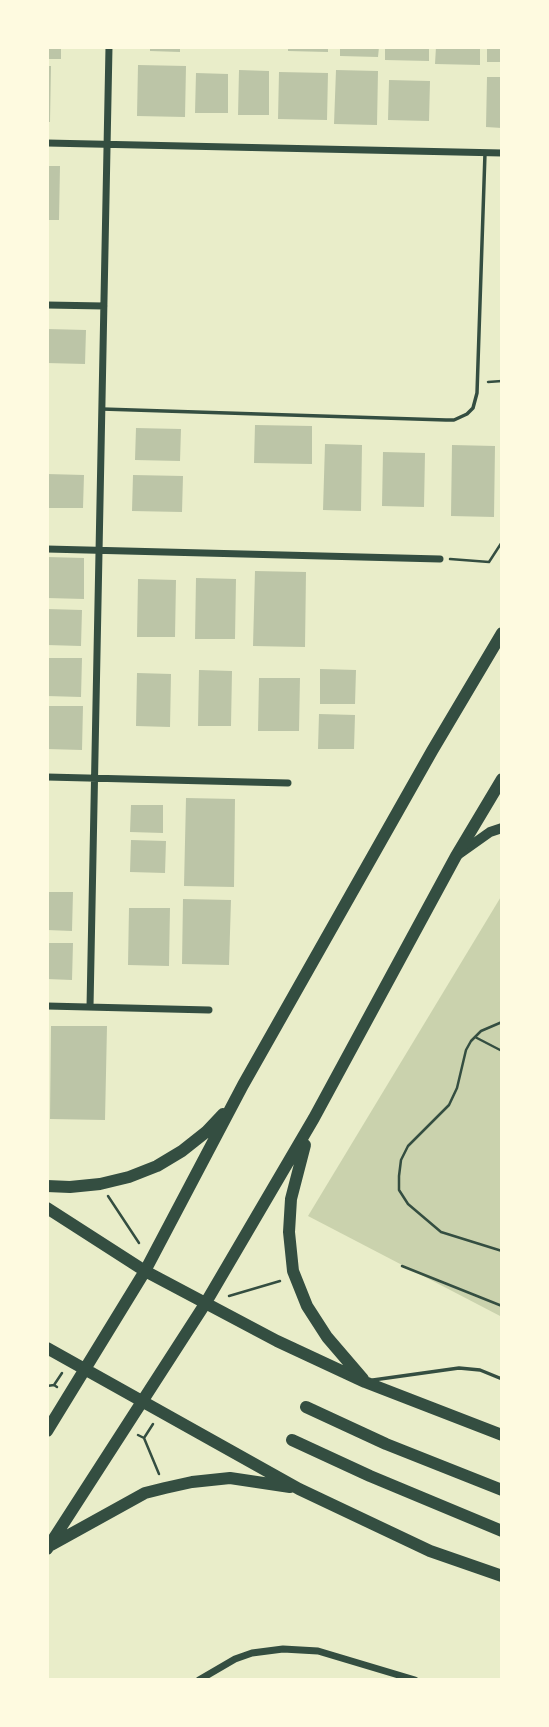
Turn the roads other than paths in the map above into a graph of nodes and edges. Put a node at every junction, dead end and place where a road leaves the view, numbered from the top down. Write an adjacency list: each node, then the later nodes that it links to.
1 (109, 47): 3 (street)
2 (47, 143): 3 (street)
3 (107, 144): 4 (street); 7 (street)
4 (485, 153): 5 (street); 8 (lane)
5 (502, 153)
6 (47, 305): 7 (street)
7 (104, 306): 8 (street)
8 (102, 409): 10 (street)
9 (47, 549): 10 (street)
10 (99, 551): 11 (street); 14 (street)
11 (440, 559)
12 (502, 633): 22 (main road)
13 (47, 777): 14 (street)
14 (95, 778): 16 (street); 20 (street)
15 (502, 779): 18 (main road)
16 (288, 783)
17 (502, 828): 18 (street)
18 (456, 856): 23 (main road)
19 (47, 1006): 20 (street)
20 (90, 1007): 21 (street)
21 (209, 1010)
22 (243, 1085): 24 (main road); 26 (main road)
23 (314, 1118): 27 (main road); 31 (main road)
24 (47, 1186)
25 (47, 1208): 26 (main road)
26 (145, 1271): 27 (main road); 29 (main road)
27 (205, 1304): 31 (main road); 32 (main road)
28 (47, 1348): 29 (main road)
29 (86, 1371): 32 (main road); 34 (main road)
30 (502, 1379): 31 (lane)
31 (365, 1382): 35 (main road)
32 (142, 1402): 37 (main road); 40 (main road)
33 (306, 1407): 38 (main road)
34 (47, 1431)
35 (502, 1436)
36 (292, 1440): 39 (main road)
37 (299, 1489): 40 (main road); 41 (main road)
38 (502, 1490)
39 (502, 1531)
40 (48, 1548)
41 (502, 1576)
42 (199, 1680): 43 (street)
43 (415, 1680)

